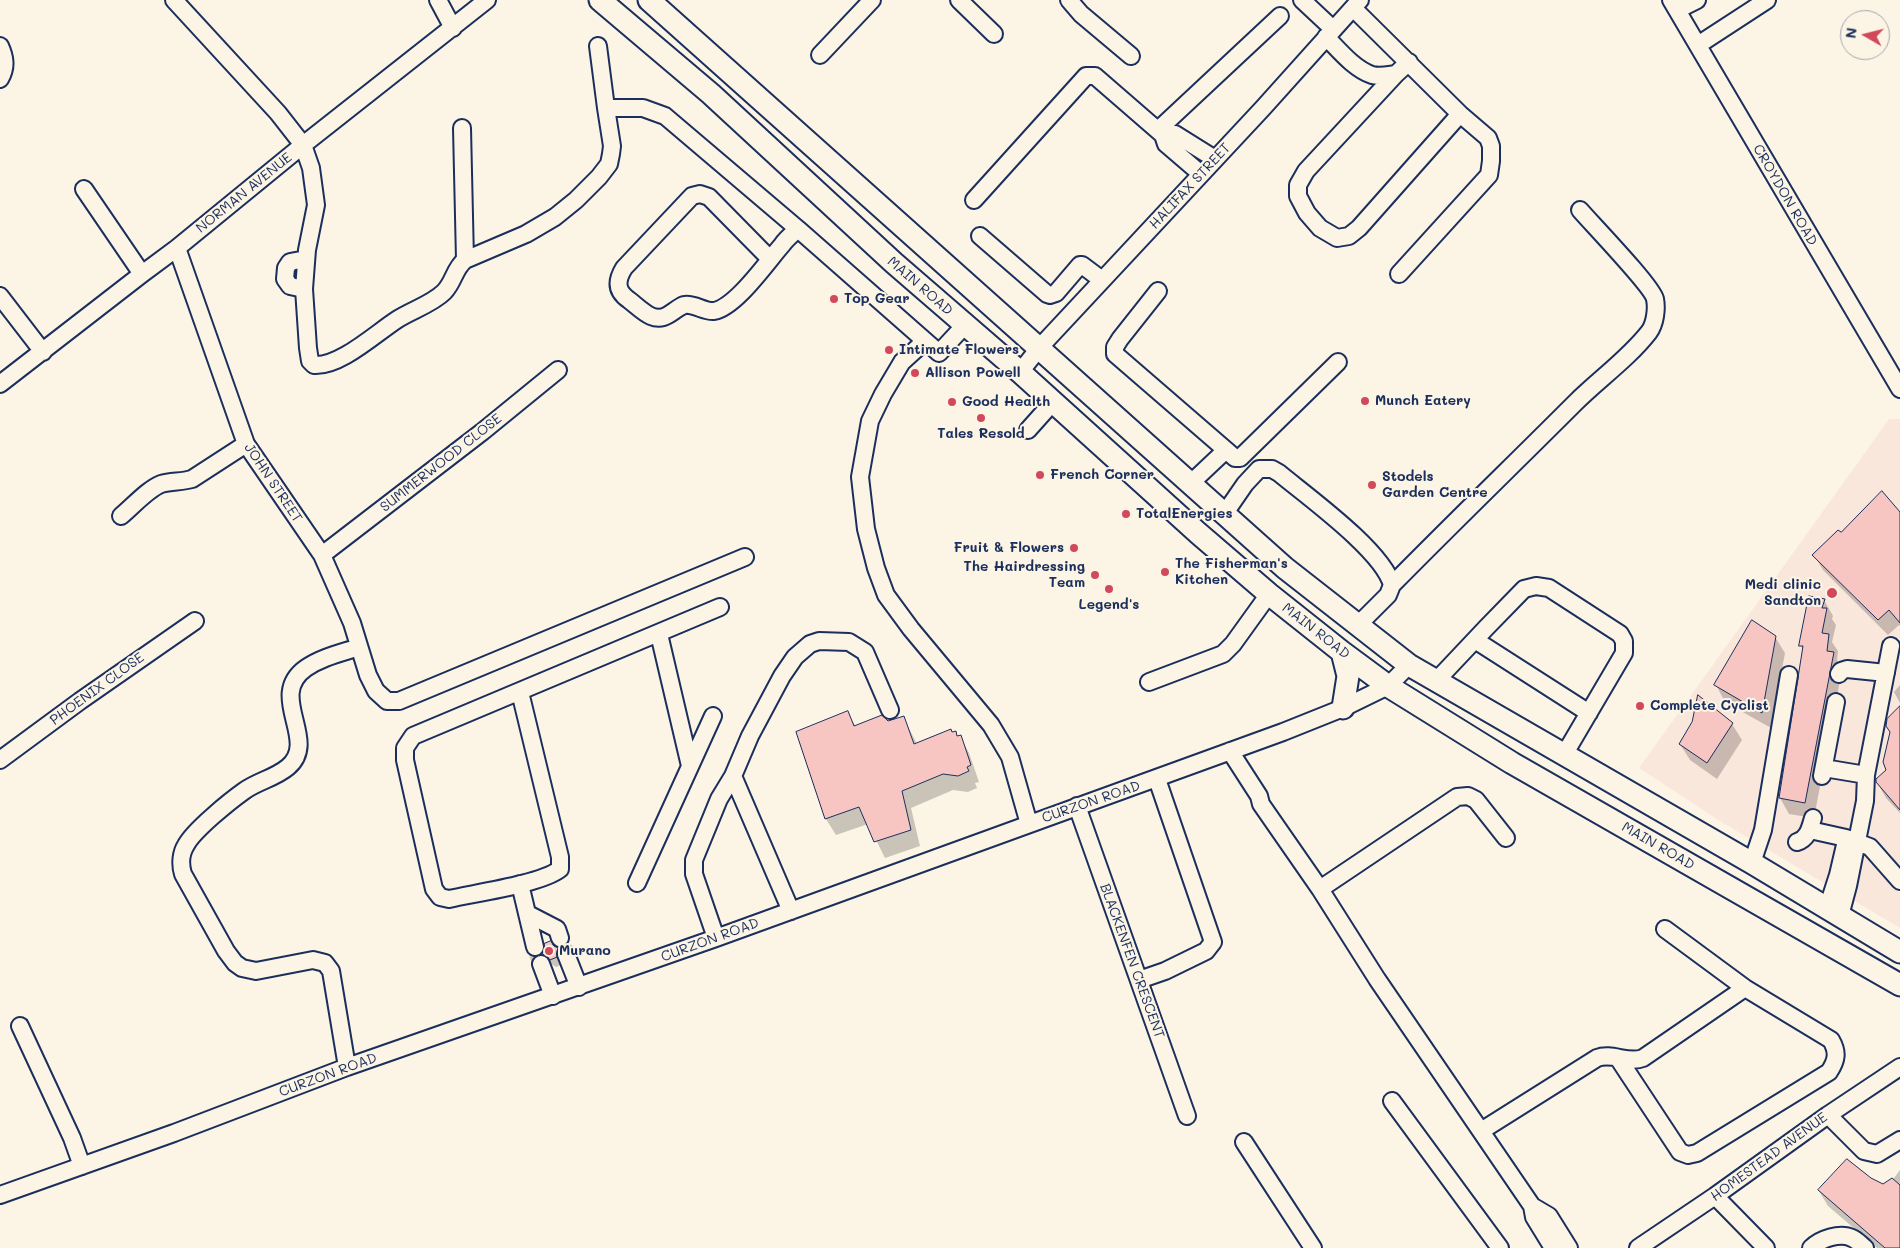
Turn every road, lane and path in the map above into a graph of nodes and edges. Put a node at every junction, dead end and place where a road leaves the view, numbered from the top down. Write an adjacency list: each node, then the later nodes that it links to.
1 (174, 0): 31 (street)
2 (438, 0): 16 (street)
3 (487, 0): 16 (street, NORMAN AVENUE)
4 (600, 0): 47 (main road, MAIN ROAD)
5 (649, 0): 49 (main road)
6 (872, 0): 22 (street)
7 (959, 0): 18 (street)
8 (1069, 0): 23 (street)
9 (1302, 0): 17 (street)
10 (1697, 0): 13 (street)
11 (1767, 0): 14 (street)
12 (1357, 4): 17 (street, HALIFAX STREET); 24 (street)
13 (1674, 5): 19 (street, CROYDON ROAD)
14 (1749, 6): 19 (street)
15 (1280, 16): 30 (street)
16 (453, 28): 31 (street, NORMAN AVENUE)
17 (1330, 33): 25 (street); 32 (street, HALIFAX STREET)
18 (994, 34)
19 (1698, 45): 55 (street, CROYDON ROAD)
20 (0, 46): 26 (street)
21 (598, 46): 27 (street)
22 (820, 55)
23 (1130, 56)
24 (1409, 62): 25 (street); 28 (street)
25 (1396, 74): 28 (street)
26 (0, 79)
27 (606, 108): 37 (street); 41 (street)
28 (1460, 114): 43 (street)
29 (462, 128): 41 (street)
30 (1161, 132): 32 (street); 33 (street); 35 (street)
31 (303, 145): 39 (street, NORMAN AVENUE); 41 (street)
32 (1215, 159): 33 (street, HALIFAX STREET)
33 (1201, 174): 44 (street, HALIFAX STREET)
34 (84, 190): 42 (street)
35 (974, 200)
36 (1580, 210): 65 (street)
37 (798, 229): 40 (street); 48 (street)
38 (980, 236): 44 (street)
39 (177, 248): 42 (street, NORMAN AVENUE); 58 (street, JOHN STREET)
40 (770, 259): 40 (street)
41 (465, 260)
42 (142, 274): 50 (street, NORMAN AVENUE)
43 (1399, 274)
44 (1102, 280): 49 (street, HALIFAX STREET)
45 (1158, 291): 59 (street)
46 (0, 296): 50 (street)
47 (965, 325): 48 (street); 53 (main road, MAIN ROAD)
48 (924, 342): 96 (street)
49 (1040, 347): 53 (street, HALIFAX STREET); 60 (main road)
50 (43, 352): 54 (street, NORMAN AVENUE)
51 (1338, 362): 59 (street)
52 (558, 370): 63 (street, SUMMERWOOD CLOSE)
53 (1020, 372): 56 (main road, MAIN ROAD)
54 (0, 384)
55 (1900, 389)
56 (1053, 402): 57 (street); 66 (main road, MAIN ROAD)
57 (1028, 430)
58 (246, 444): 62 (street); 63 (street, JOHN STREET)
59 (1226, 450): 60 (street)
60 (1191, 483): 61 (main road)
61 (1225, 513): 65 (street); 69 (main road)
62 (121, 516)
63 (322, 555): 73 (street, JOHN STREET)
64 (745, 557): 73 (street, JOHN STREET)
65 (1392, 585): 69 (street)
66 (1269, 594): 74 (main road, MAIN ROAD); 80 (street)
67 (720, 607): 70 (street)
68 (195, 620): 90 (street, PHOENIX CLOSE)
69 (1358, 625): 75 (main road)
70 (659, 634): 82 (street); 91 (street)
71 (1476, 640): 79 (street); 86 (street); 86 (street)
72 (1891, 646): 76 (street)
73 (359, 647): 122 (street)
74 (1342, 652): 81 (main road, MAIN ROAD); 84 (main road)
75 (1409, 665): 79 (main road); 81 (street, CURZON ROAD)
76 (1886, 673): 77 (street); 93 (street)
77 (1839, 674)
78 (1789, 675): 100 (street)
79 (1436, 681): 89 (main road)
80 (1149, 682)
81 (1388, 686): 84 (street, CURZON ROAD); 116 (main road, MAIN ROAD)
82 (520, 692): 103 (street); 103 (street)
83 (1836, 702): 93 (street)
84 (1343, 708): 88 (street, CURZON ROAD)
85 (890, 710): 92 (street)
86 (1589, 713): 89 (street)
87 (713, 716): 91 (street)
88 (1226, 752): 94 (street, CURZON ROAD); 104 (street)
89 (1564, 755): 100 (main road)
90 (0, 760)
91 (690, 766): 102 (street)
92 (733, 776): 105 (street); 110 (street)
93 (1866, 778): 98 (street)
94 (1157, 779): 95 (street, CURZON ROAD); 115 (street)
95 (1077, 806): 96 (street, CURZON ROAD); 115 (street, BLACKENFEN CRESCENT)
96 (1029, 824): 105 (street, CURZON ROAD)
97 (1506, 838): 104 (street)
98 (1851, 840): 99 (street); 101 (street); 106 (street)
99 (1797, 842)
100 (1752, 862): 106 (main road)
101 (1900, 881)
102 (637, 883)
103 (520, 884): 107 (street)
104 (1320, 889): 127 (street)
105 (791, 912): 110 (street, CURZON ROAD)
106 (1834, 912): 112 (main road)
107 (528, 914): 109 (street); 111 (street)
108 (1665, 929): 118 (street)
109 (560, 938)
110 (716, 938): 117 (street, CURZON ROAD)
111 (535, 947)
112 (1900, 952)
113 (566, 954): 117 (street)
114 (541, 964): 119 (street)
115 (1139, 980): 126 (street, BLACKENFEN CRESCENT)
116 (1900, 985)
117 (579, 987): 119 (street, CURZON ROAD)
118 (1746, 988): 121 (street); 121 (street)
119 (553, 996): 122 (street, CURZON ROAD)
120 (20, 1026): 130 (street)
121 (1618, 1058): 127 (street)
122 (347, 1067): 130 (street, CURZON ROAD)
123 (1900, 1067): 125 (street, HOMESTEAD AVENUE)
124 (1392, 1101): 135 (street)
125 (1828, 1115): 128 (street); 132 (street, HOMESTEAD AVENUE)
126 (1187, 1116)
127 (1481, 1131): 133 (street)
128 (1900, 1140)
129 (1244, 1142): 134 (street)
130 (82, 1166): 131 (street, CURZON ROAD)
131 (0, 1195)
132 (1715, 1196): 138 (street, HOMESTEAD AVENUE); 139 (street)
133 (1532, 1206): 136 (street); 137 (street)
134 (1313, 1248)
135 (1500, 1248)
136 (1553, 1248)
137 (1569, 1248)
138 (1638, 1248)
139 (1766, 1248)
140 (1811, 1248): 141 (street)
141 (1865, 1248)

